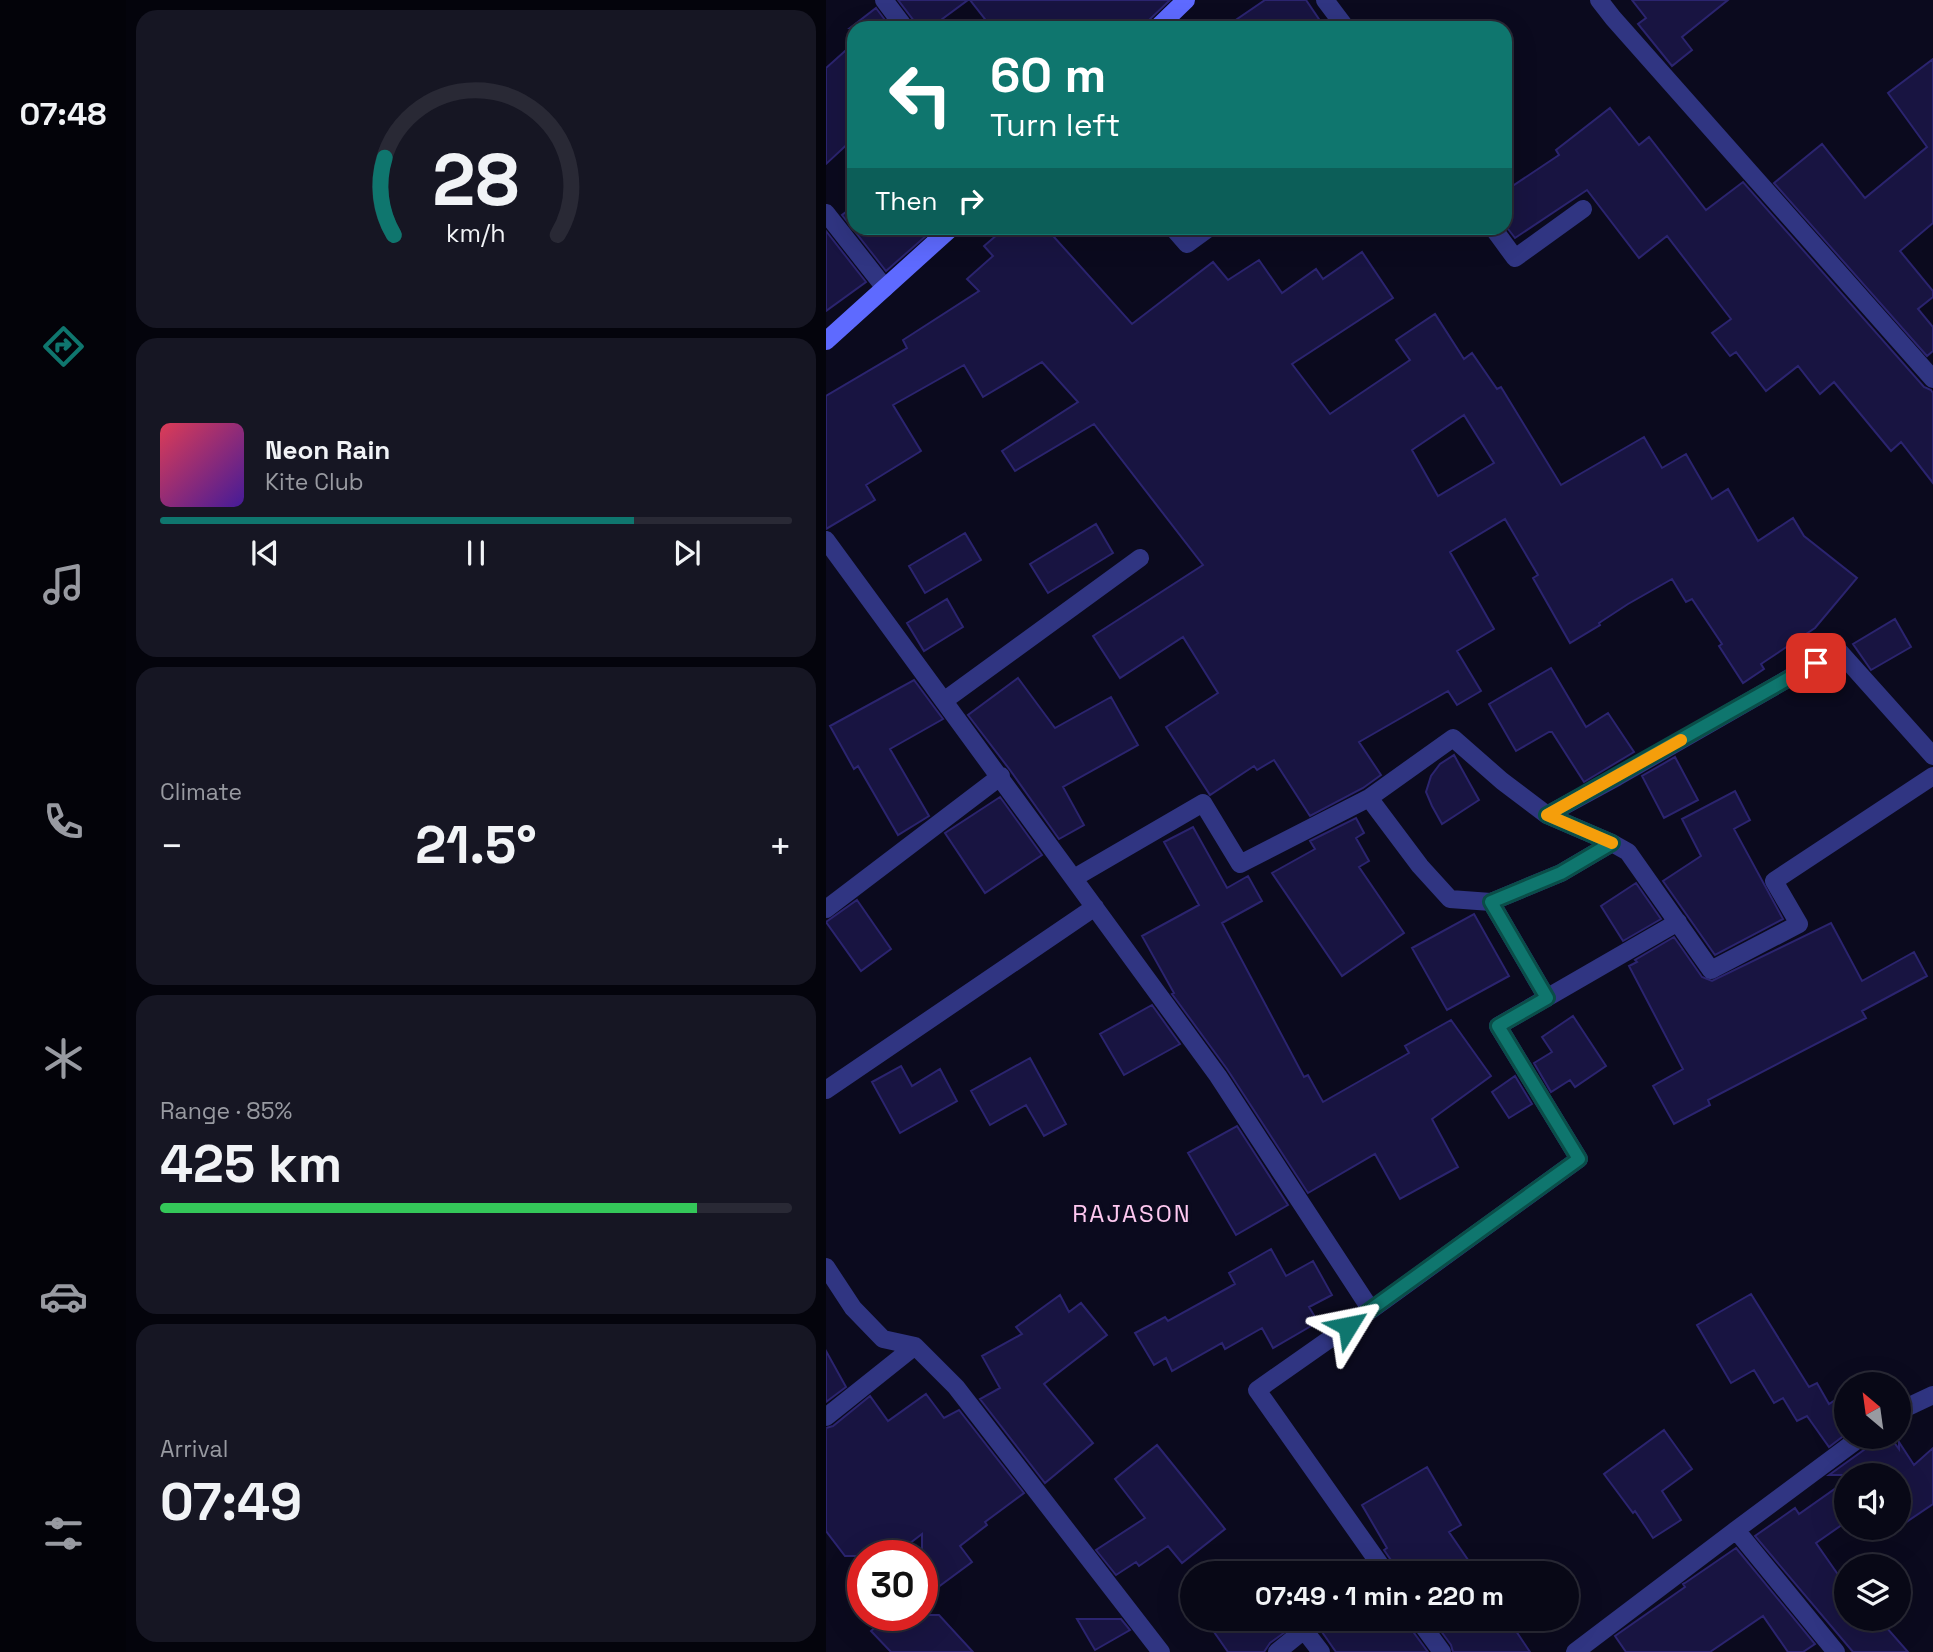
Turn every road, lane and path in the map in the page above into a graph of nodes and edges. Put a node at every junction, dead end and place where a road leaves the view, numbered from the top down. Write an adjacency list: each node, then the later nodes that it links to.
1 (884, 0): 5 (street)
2 (1186, 0): 6 (street)
3 (1325, 0): 7 (street)
4 (1599, 0): 16 (street)
5 (900, 21)
6 (1164, 21)
7 (1341, 21)
8 (1583, 209): 13 (street)
9 (826, 213): 14 (street)
10 (943, 235): 14 (street)
11 (1179, 235): 12 (street)
12 (1199, 235)
13 (1498, 235)
14 (885, 288): 15 (street)
15 (826, 341)
16 (1933, 379)
17 (826, 540): 19 (street)
18 (1140, 558): 19 (street)
19 (945, 700): 21 (street)
20 (1933, 756): 24 (street)
21 (1001, 776): 26 (street); 29 (street)
22 (1933, 776): 30 (street)
23 (1369, 798): 24 (street); 26 (street); 27 (street)
24 (1547, 815): 25 (street)
25 (1612, 843): 27 (street); 30 (street)
26 (1074, 878): 28 (street)
27 (1491, 902): 31 (street)
28 (1095, 907): 32 (street); 34 (street)
29 (826, 909)
30 (1678, 922): 31 (street)
31 (1547, 998): 34 (street)
32 (826, 1090)
33 (826, 1267): 35 (street)
34 (1371, 1310): 41 (street)
35 (915, 1346): 38 (street); 43 (street)
36 (1933, 1395): 37 (street)
37 (1911, 1405)
38 (826, 1417)
39 (1845, 1449): 40 (street)
40 (1736, 1530): 47 (street); 48 (street)
41 (1378, 1561)
42 (1427, 1631): 46 (street)
43 (1161, 1652)
44 (1277, 1652): 45 (street)
45 (1321, 1652)
46 (1442, 1652)
47 (1575, 1652)
48 (1836, 1652)

